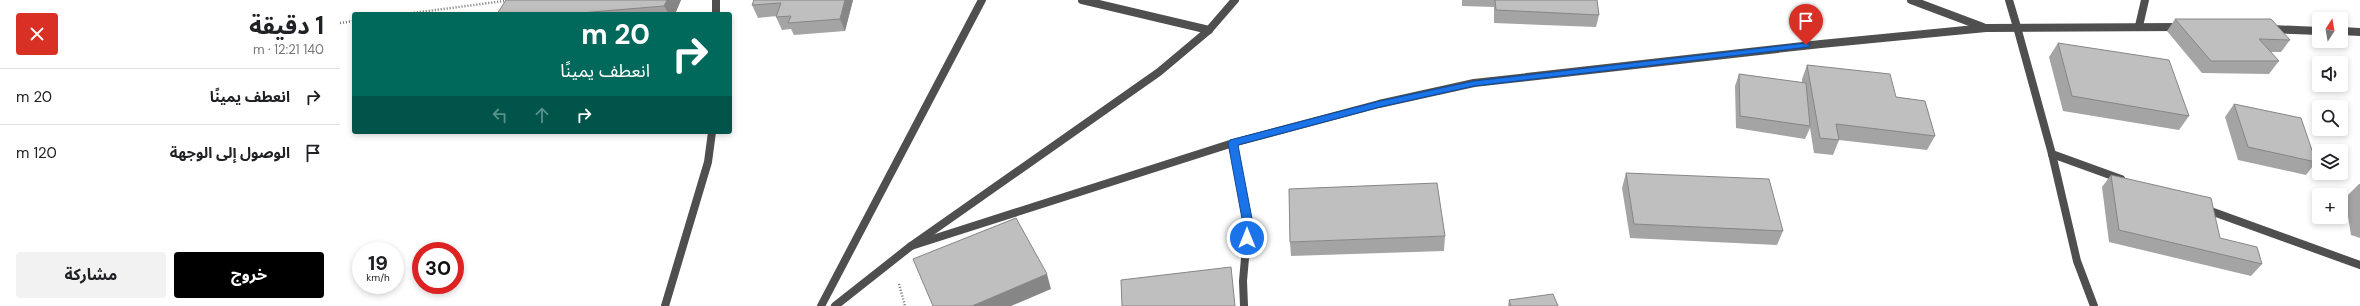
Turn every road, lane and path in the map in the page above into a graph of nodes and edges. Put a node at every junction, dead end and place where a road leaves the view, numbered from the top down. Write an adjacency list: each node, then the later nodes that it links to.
1 (512, 0): 9 (path)
2 (716, 0): 10 (street)
3 (982, 0): 30 (street)
4 (1082, 0): 18 (street)
5 (1235, 0): 18 (street)
6 (1911, 0): 15 (street)
7 (2009, 0): 14 (street)
8 (2145, 0): 13 (street)
9 (419, 12)
10 (716, 12)
11 (352, 21): 12 (path)
12 (340, 23)
13 (2139, 26): 14 (street); 16 (street)
14 (2017, 27): 15 (street); 24 (street)
15 (1986, 28): 23 (street)
16 (2186, 28)
17 (2264, 29): 19 (street)
18 (1209, 30): 27 (street)
19 (2312, 30)
20 (2348, 31): 21 (street)
21 (2360, 32)
22 (712, 134): 29 (street)
23 (1233, 143): 27 (street); 32 (street)
24 (2052, 154): 25 (street); 33 (street)
25 (2127, 181)
26 (2195, 205): 28 (street)
27 (911, 246): 31 (street)
28 (2360, 265)
29 (665, 306)
30 (821, 306)
31 (835, 306)
32 (1244, 306)
33 (2094, 306)

